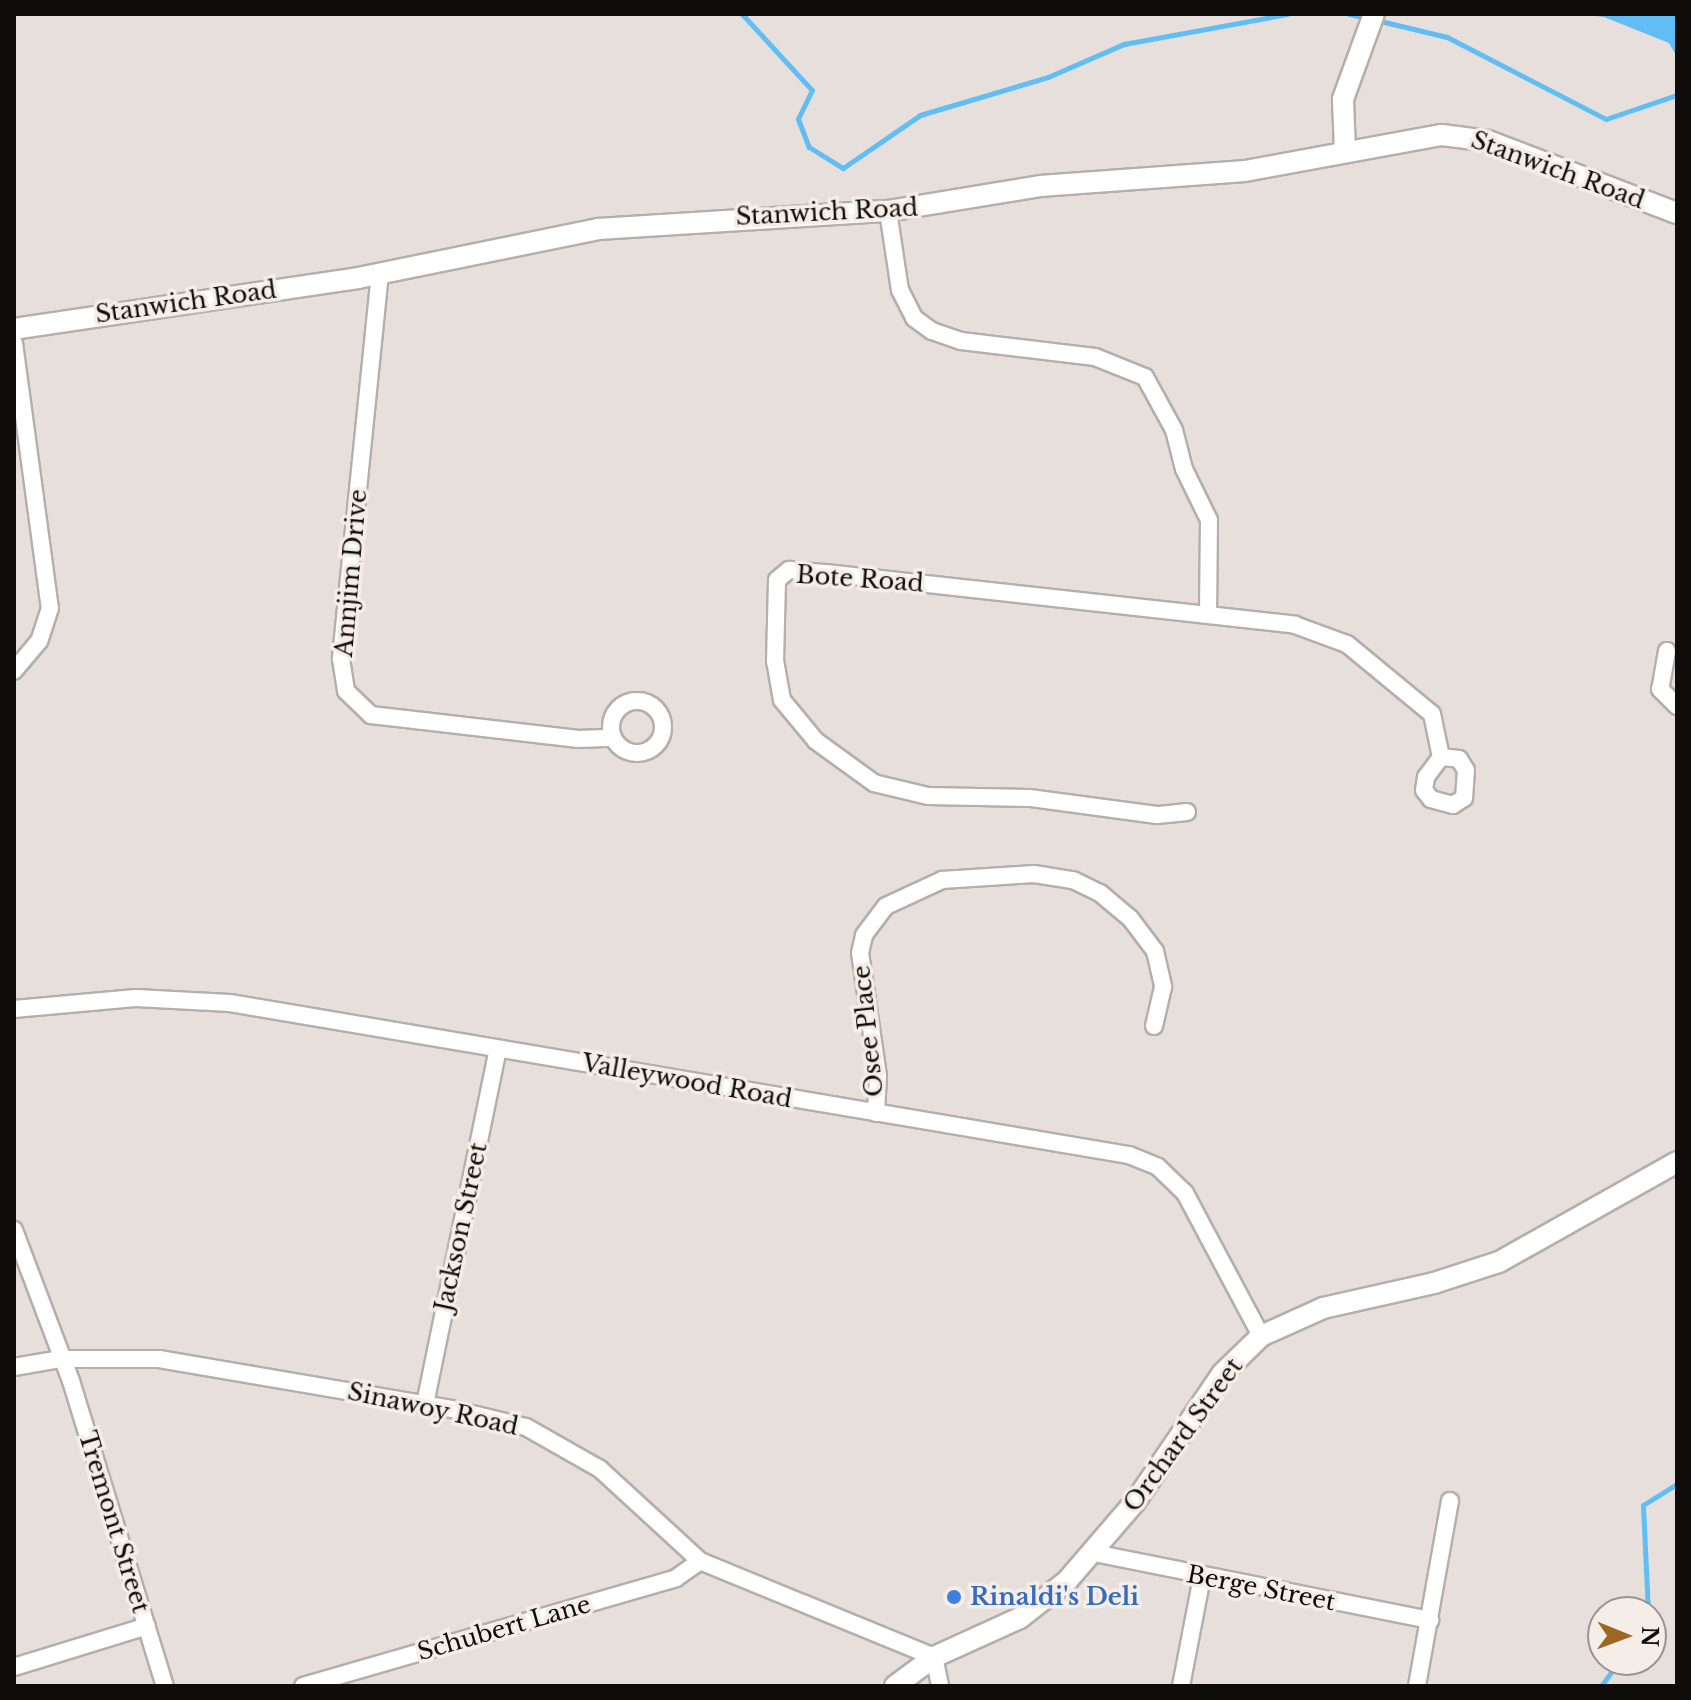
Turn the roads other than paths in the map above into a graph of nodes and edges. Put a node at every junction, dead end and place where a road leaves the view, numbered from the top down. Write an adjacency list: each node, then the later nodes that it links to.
1 (1374, 14): 2 (street)
2 (1345, 152): 3 (street, Stanwich Road); 4 (street, Stanwich Road)
3 (888, 211): 5 (street, Stanwich Road); 8 (street)
4 (1677, 213)
5 (380, 273): 6 (street, Stanwich Road); 12 (street, Annjim Drive)
6 (14, 329)
7 (14, 343): 10 (street)
8 (1208, 613): 13 (street, Bote Road); 14 (street, Bote Road)
9 (1667, 651): 11 (street)
10 (14, 671)
11 (1677, 706)
12 (613, 738)
13 (1441, 757)
14 (1187, 812)
15 (14, 1009): 17 (street, Valleywood Road)
16 (1154, 1026): 18 (street, Osee Place)
17 (498, 1049): 18 (street, Valleywood Road); 24 (street, Jackson Street)
18 (876, 1113): 21 (street, Valleywood Road)
19 (1677, 1162): 21 (street, Orchard Street)
20 (14, 1230): 22 (street, Tremont Street)
21 (1261, 1336): 26 (street, Orchard Street)
22 (61, 1359): 23 (street, Sinawoy Road); 24 (street, Sinawoy Road); 30 (street, Tremont Street)
23 (14, 1367)
24 (425, 1404): 27 (street, Sinawoy Road)
25 (1450, 1501): 29 (street)
26 (1094, 1553): 28 (street, Berge Street); 31 (street, Orchard Street)
27 (700, 1561): 31 (street, Sinawoy Road); 34 (street, Schubert Lane)
28 (1202, 1577): 29 (street, Berge Street); 37 (street)
29 (1430, 1620): 38 (street)
30 (147, 1626): 32 (street); 33 (street, Tremont Street)
31 (934, 1657): 35 (street, Orchard Street); 36 (street)
32 (14, 1667)
33 (165, 1686)
34 (303, 1686)
35 (895, 1686)
36 (940, 1686)
37 (1181, 1686)
38 (1417, 1686)

